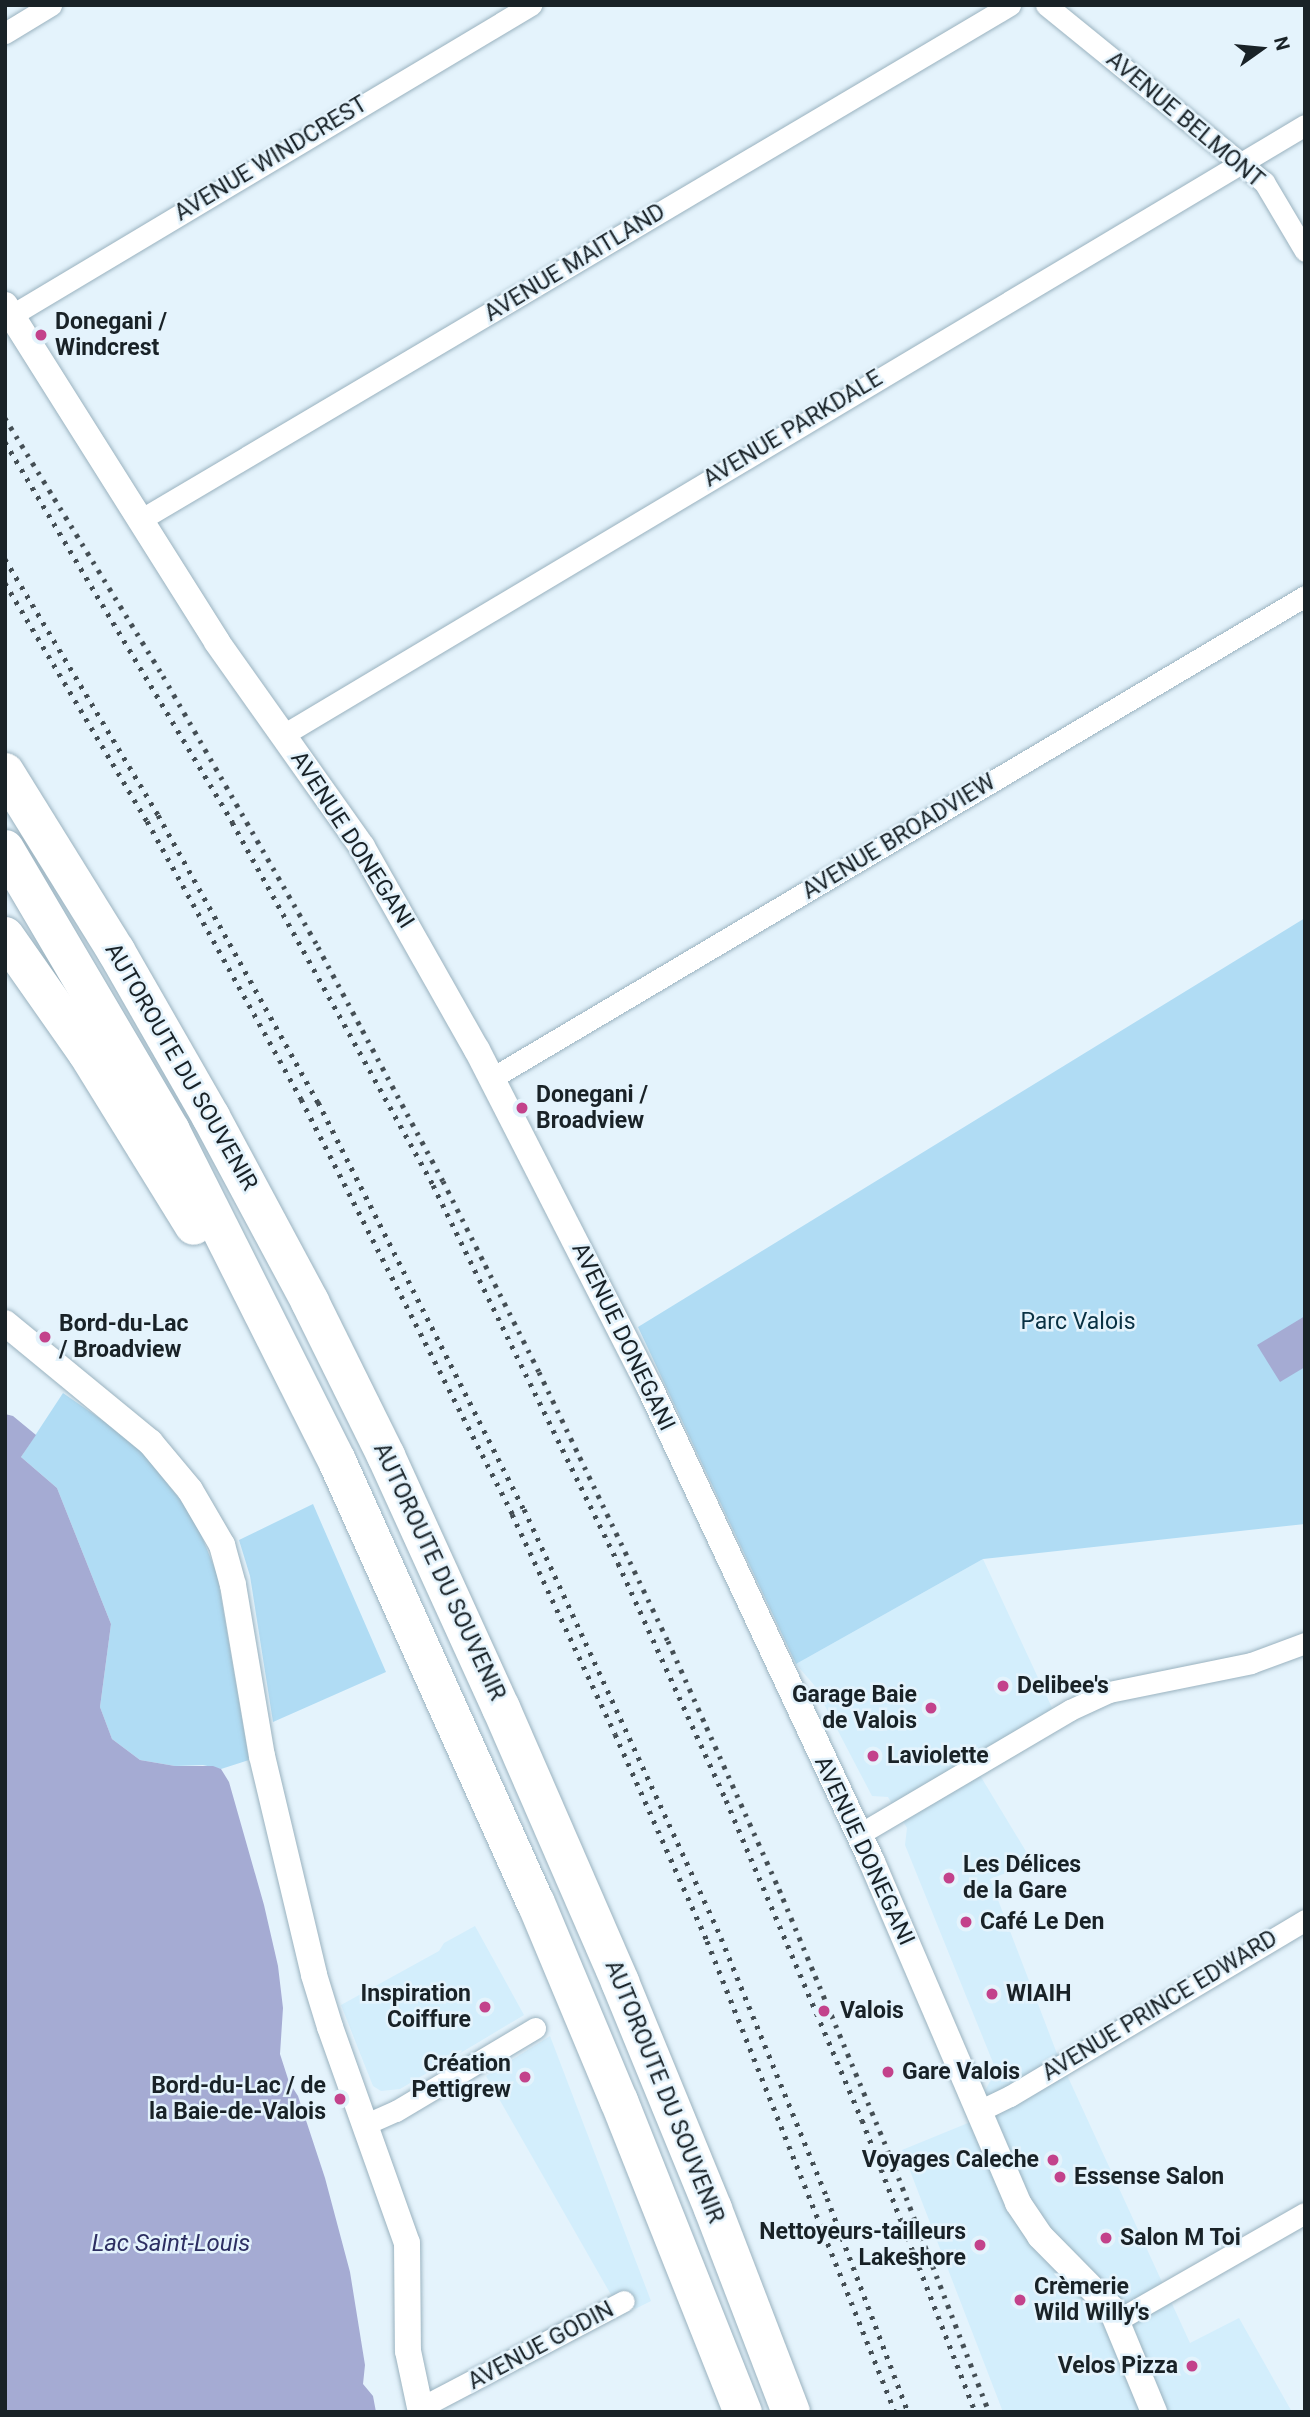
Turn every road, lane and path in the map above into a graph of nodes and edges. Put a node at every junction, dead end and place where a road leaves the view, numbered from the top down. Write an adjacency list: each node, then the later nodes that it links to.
1 (51, 5): 5 (street)
2 (531, 5): 9 (street, AVENUE WINDCREST)
3 (1010, 5): 10 (street, AVENUE MAITLAND)
4 (1045, 5): 7 (street, AVENUE BELMONT)
5 (5, 33)
6 (1305, 125): 7 (street, AVENUE PARKDALE)
7 (1242, 162): 8 (street, AVENUE BELMONT); 12 (street, AVENUE PARKDALE)
8 (1305, 251)
9 (9, 310): 10 (street, AVENUE DONEGANI)
10 (141, 520): 12 (street, AVENUE DONEGANI)
11 (1305, 596): 16 (street, AVENUE BROADVIEW)
12 (283, 735): 16 (street, AVENUE DONEGANI)
13 (5, 772): 30 (highway, AUTOROUTE DU SOUVENIR)
14 (5, 849): 18 (highway, AUTOROUTE DU SOUVENIR)
15 (5, 936): 18 (highway)
16 (492, 1078): 20 (street, AVENUE DONEGANI)
17 (5, 1323): 24 (street)
18 (337, 1461): 29 (highway, AUTOROUTE DU SOUVENIR)
19 (1305, 1643): 20 (street)
20 (858, 1835): 23 (street, AVENUE DONEGANI)
21 (1305, 1920): 23 (street, AVENUE PRINCE EDWARD)
22 (535, 2028): 24 (street)
23 (979, 2111): 27 (street, AVENUE DONEGANI)
24 (364, 2124): 28 (street)
25 (1305, 2213): 27 (street)
26 (625, 2301): 28 (street, AVENUE GODIN)
27 (1118, 2320): 31 (street, AVENUE DONEGANI)
28 (420, 2410)
29 (743, 2412)
30 (791, 2412)
31 (1154, 2412)

